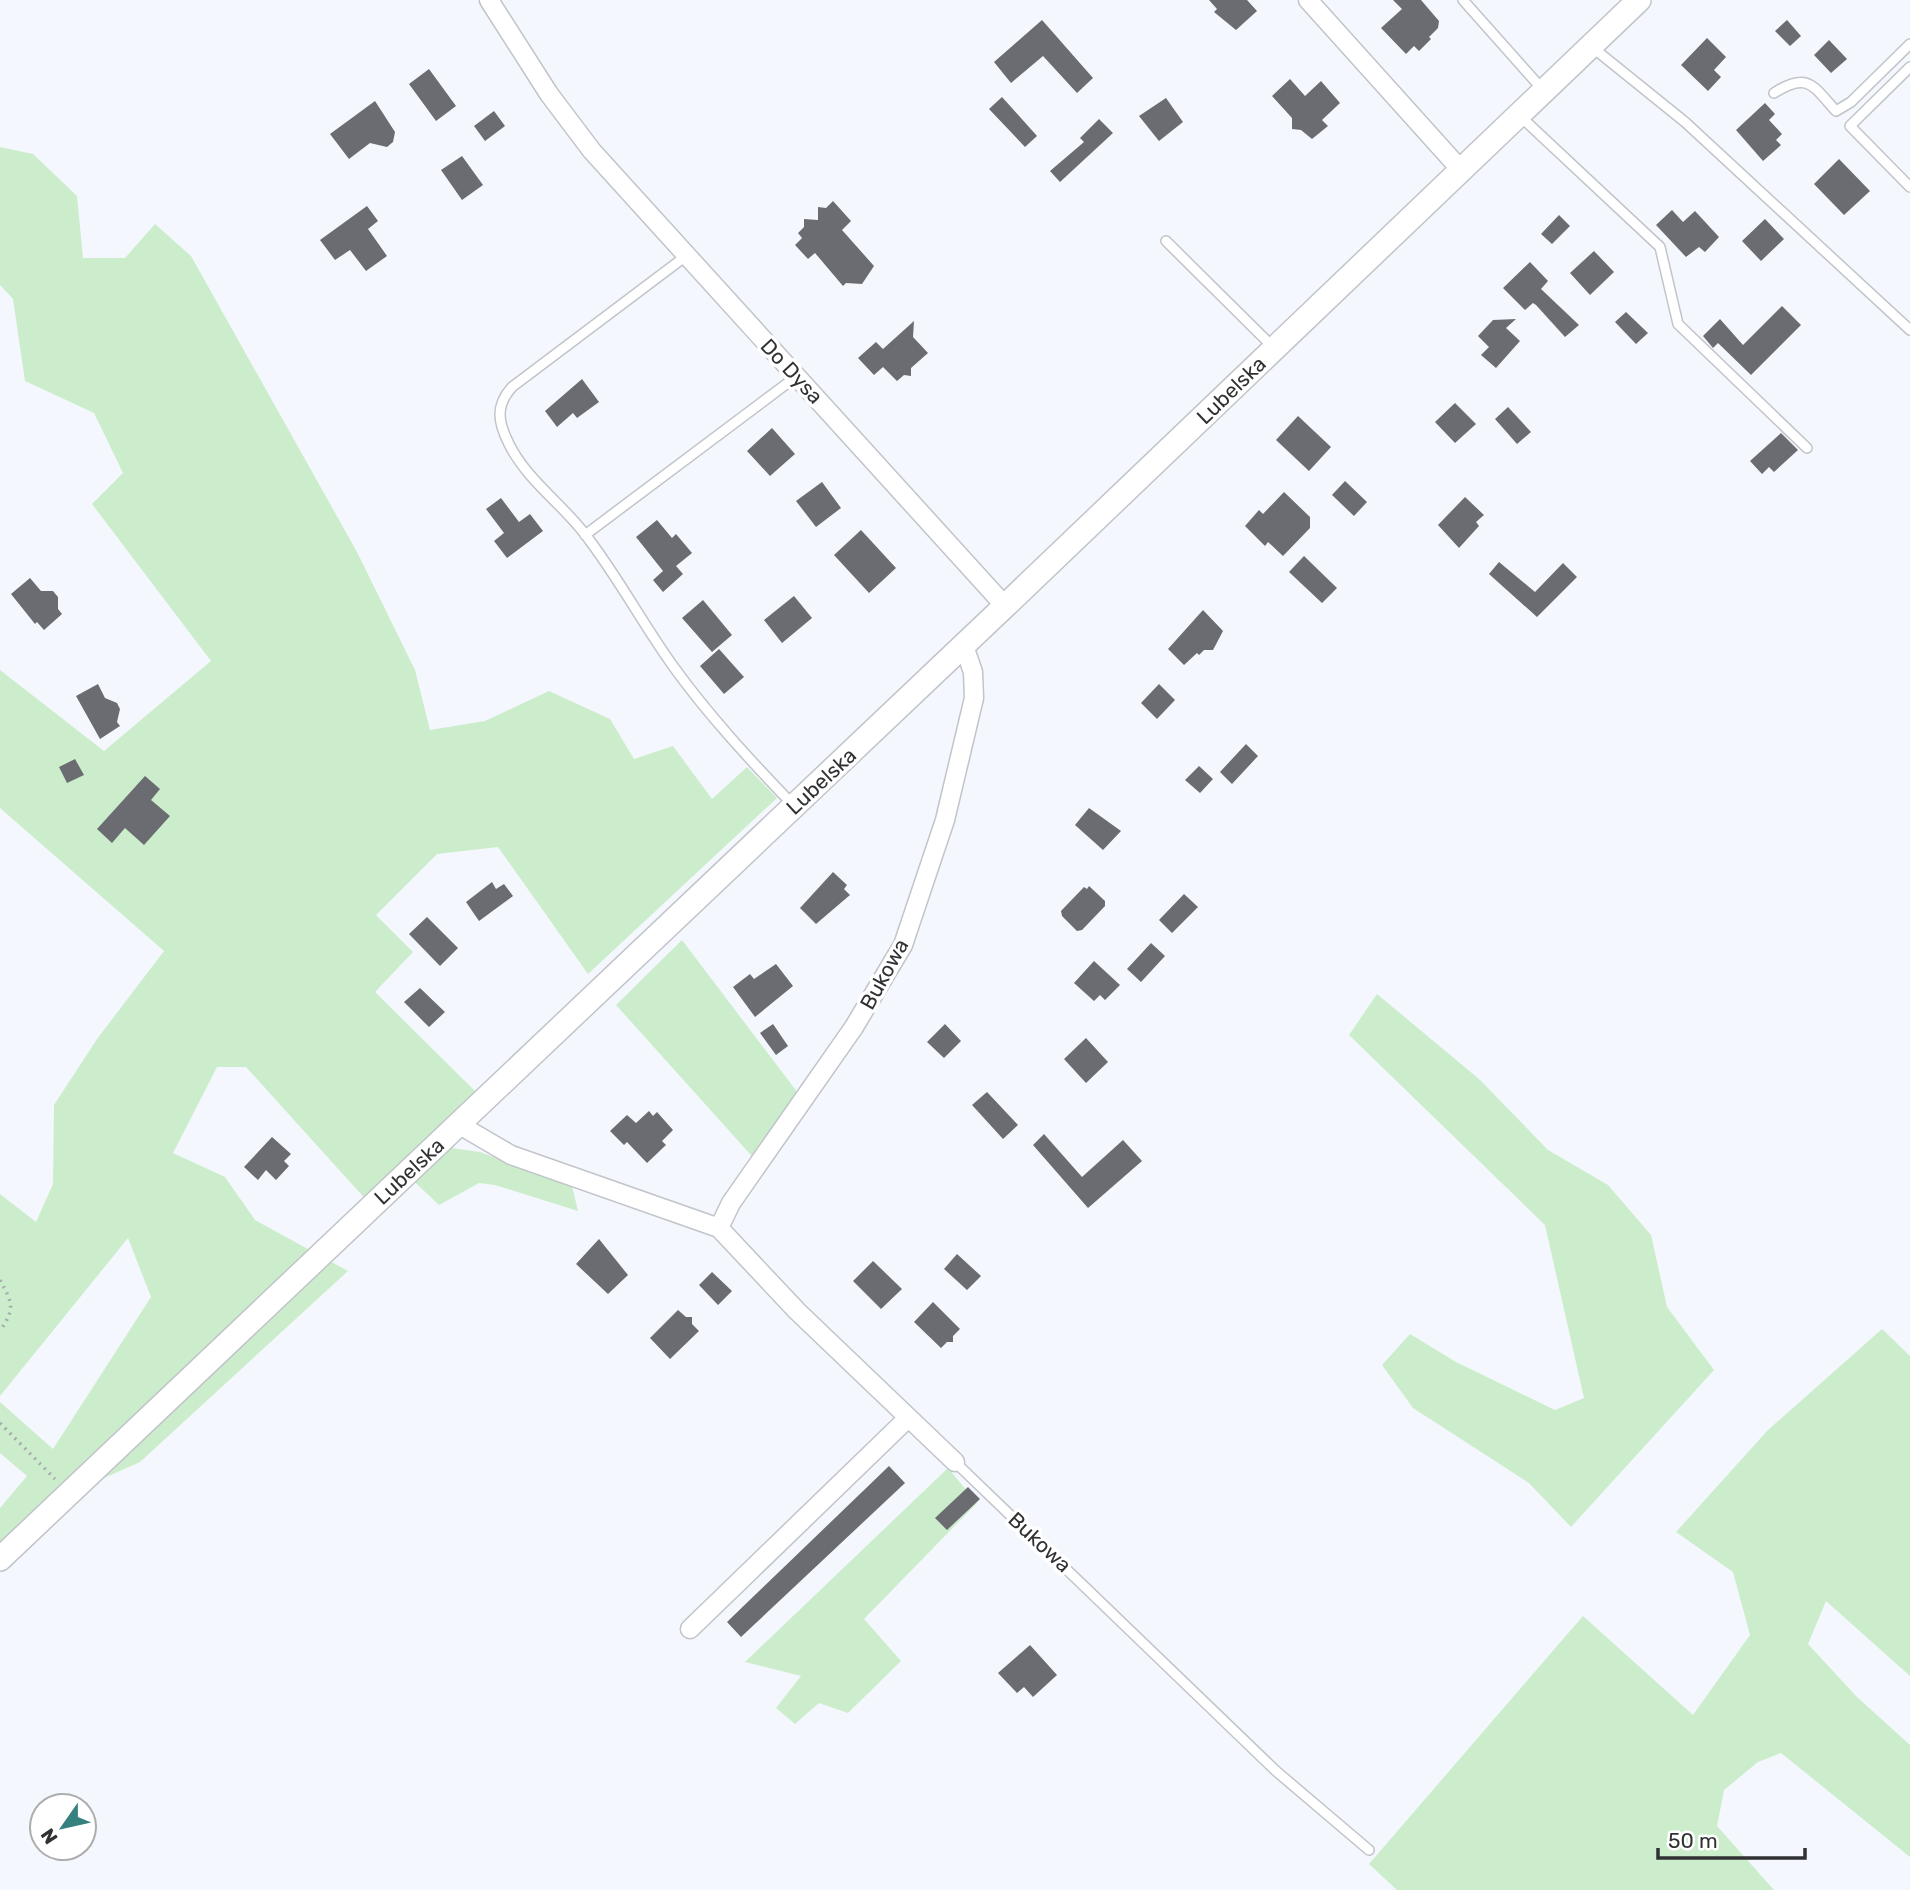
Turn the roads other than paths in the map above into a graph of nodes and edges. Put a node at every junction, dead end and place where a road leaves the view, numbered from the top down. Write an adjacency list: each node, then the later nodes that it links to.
1 (489, 0): 14 (street, Do Dysa)
2 (1308, 0): 11 (street)
3 (1463, 0): 8 (lane)
4 (1639, 0): 6 (street, Lubelska)
5 (1910, 44): 9 (lane)
6 (1591, 46): 8 (street, Lubelska); 15 (lane)
7 (1910, 67): 12 (lane)
8 (1544, 91): 10 (street, Lubelska)
9 (1774, 93)
10 (1519, 115): 11 (street, Lubelska); 18 (lane)
11 (1461, 170): 16 (street, Lubelska)
12 (1910, 187)
13 (1166, 241): 16 (lane)
14 (686, 256): 17 (street, Do Dysa); 19 (lane)
15 (1910, 331)
16 (1275, 348): 20 (street, Lubelska)
17 (797, 376): 19 (lane); 20 (street, Do Dysa)
18 (1807, 448)
19 (585, 535): 22 (lane)
20 (1005, 606): 21 (street, Lubelska)
21 (964, 646): 22 (street, Lubelska); 24 (street, Bukowa)
22 (794, 806): 23 (street, Lubelska)
23 (458, 1124): 24 (street, Bukowa); 27 (street, Lubelska)
24 (719, 1227): 25 (street, Bukowa)
25 (908, 1418): 26 (street, Bukowa); 28 (street)
26 (955, 1462): 29 (lane, Bukowa)
27 (0, 1559)
28 (690, 1629)
29 (1369, 1850)

